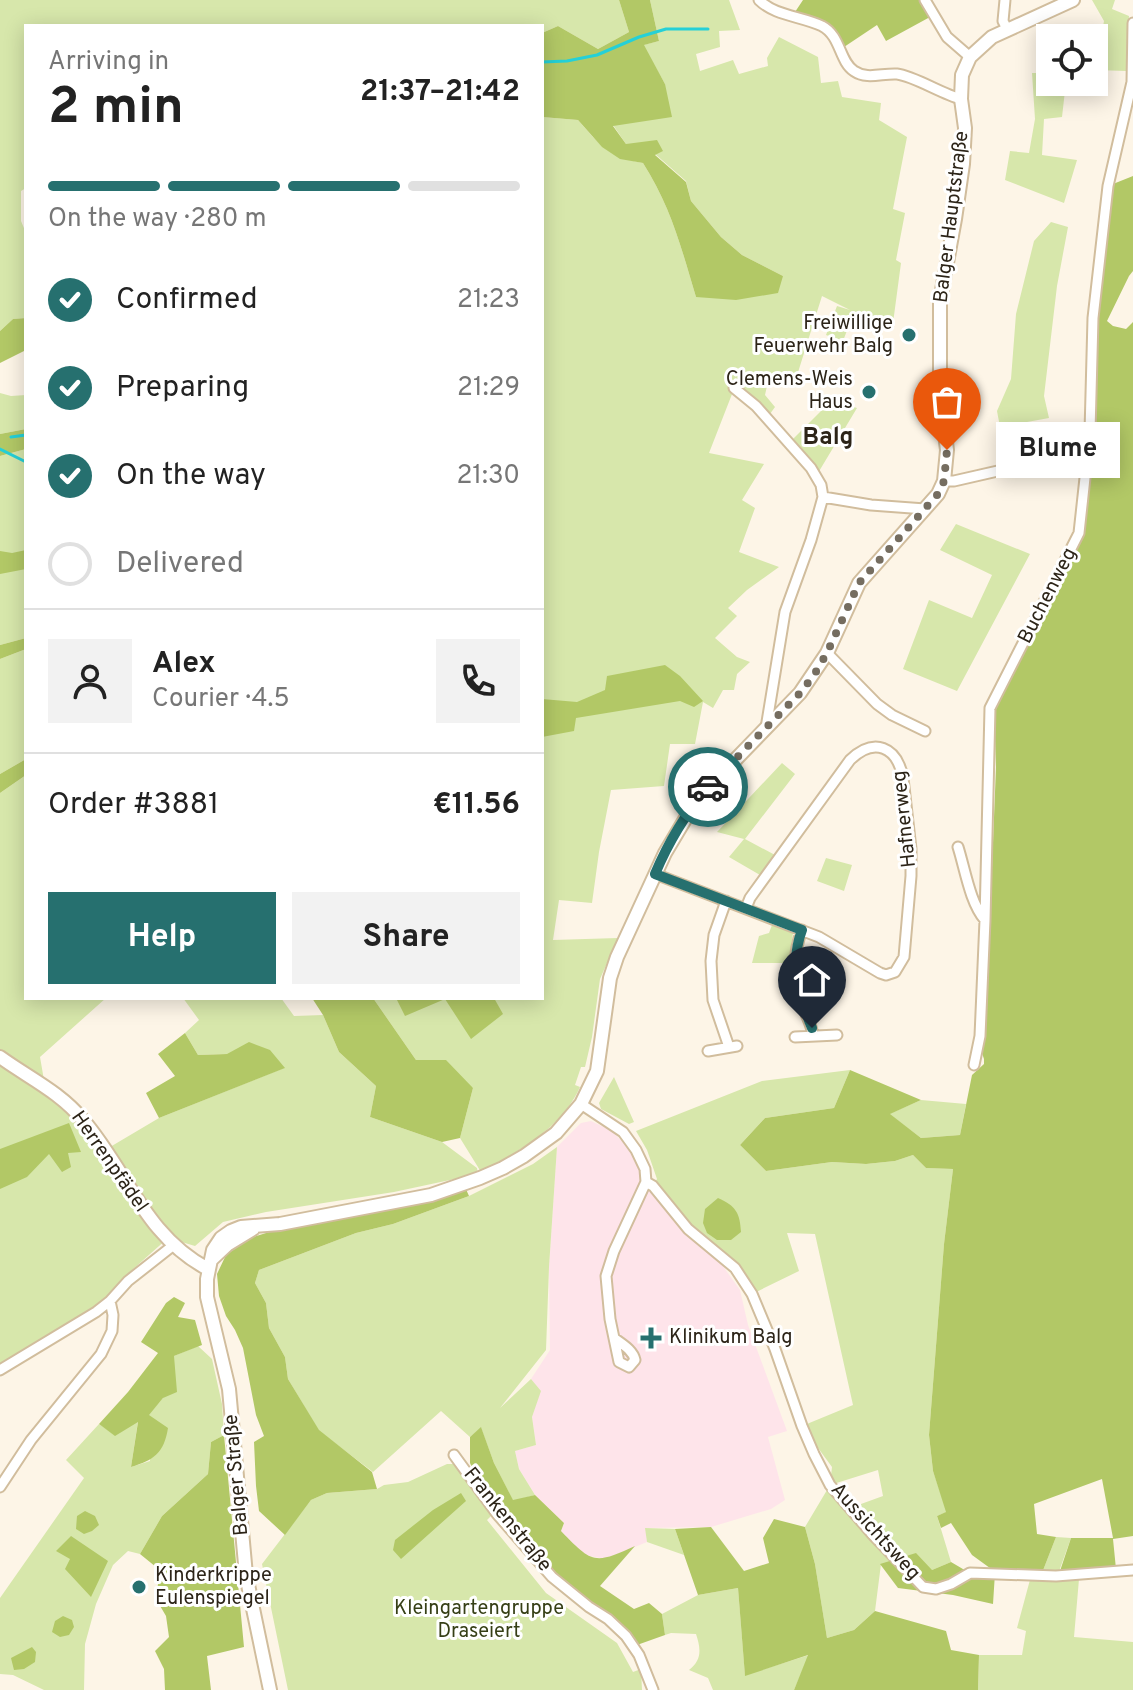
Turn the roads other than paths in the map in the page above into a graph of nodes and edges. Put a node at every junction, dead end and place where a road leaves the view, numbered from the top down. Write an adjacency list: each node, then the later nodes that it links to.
1 (759, 0): 8 (street)
2 (925, 0): 7 (street)
3 (1005, 0): 6 (street)
4 (1073, 0): 6 (street)
5 (1133, 27): 10 (street, Buchenweg)
6 (1007, 29): 7 (street)
7 (970, 57): 8 (street, Balger Hauptstraße)
8 (961, 99): 11 (street, Balger Hauptstraße)
9 (734, 388): 12 (street)
10 (1090, 432): 11 (street); 21 (street, Buchenweg)
11 (944, 481): 13 (street)
12 (823, 497): 13 (street); 15 (street)
13 (925, 509): 14 (street)
14 (827, 653): 15 (street); 16 (street)
15 (766, 728): 18 (street)
16 (925, 731)
17 (958, 847): 21 (street)
18 (655, 874): 19 (street); 29 (street)
19 (726, 901): 20 (street); 26 (street)
20 (746, 908): 22 (street); 22 (street, Hafnerweg)
21 (985, 920): 28 (street, Buchenweg)
22 (802, 930): 24 (street)
23 (837, 1035): 24 (street)
24 (813, 1036): 25 (street)
25 (795, 1037)
26 (708, 1051)
27 (0, 1057): 31 (street, Herrenpfädel)
28 (974, 1065)
29 (581, 1104): 30 (street, Aussichtsweg); 32 (street)
30 (646, 1182): 34 (street); 38 (street, Aussichtsweg)
31 (175, 1244): 32 (street, Herrenpfädel); 33 (street)
32 (210, 1264): 39 (street, Balger Straße)
33 (110, 1301): 35 (street); 37 (street)
34 (614, 1338)
35 (0, 1370)
36 (454, 1455): 40 (street, Frankenstraße)
37 (1, 1485)
38 (1133, 1570)
39 (270, 1690)
40 (653, 1690)

